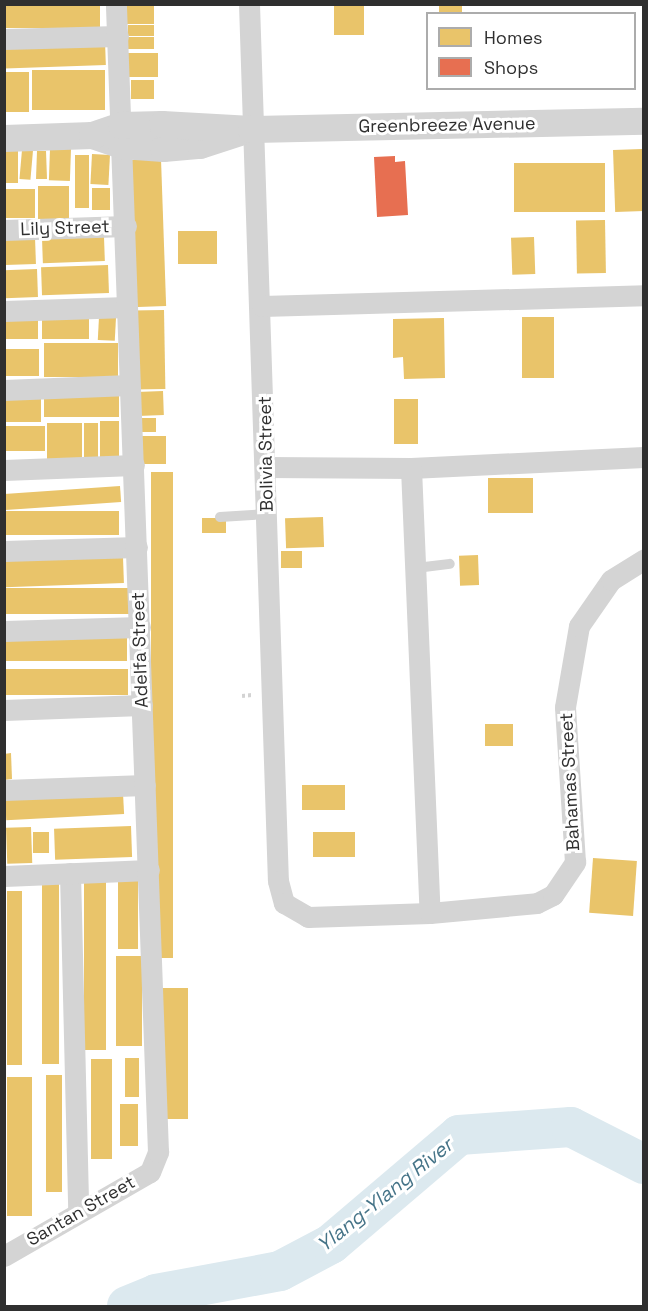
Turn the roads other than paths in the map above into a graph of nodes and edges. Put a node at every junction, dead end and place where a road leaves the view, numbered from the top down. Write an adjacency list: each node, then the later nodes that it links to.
1 (116, 4): 3 (street, Adelfa Street)
2 (249, 4): 6 (street, Bolivia Street)
3 (118, 36): 4 (street); 7 (street, Adelfa Street)
4 (4, 39)
5 (644, 121): 6 (street, Greenbreeze Avenue)
6 (251, 129): 7 (street, Greenbreeze Avenue); 12 (street, Bolivia Street)
7 (121, 135): 8 (street, Greenbreeze Avenue); 9 (street, Adelfa Street)
8 (4, 138)
9 (126, 226): 10 (street, Lily Street); 13 (street, Adelfa Street)
10 (4, 230)
11 (644, 295): 12 (street)
12 (262, 306): 19 (street, Bolivia Street)
13 (127, 307): 14 (street); 15 (street, Adelfa Street)
14 (4, 311)
15 (129, 386): 16 (street); 18 (street, Adelfa Street)
16 (4, 390)
17 (644, 457): 20 (street)
18 (134, 465): 21 (street); 24 (street, Adelfa Street)
19 (266, 467): 20 (street); 22 (street, Bolivia Street)
20 (411, 468): 28 (street)
21 (4, 470)
22 (267, 514): 23 (lane); 38 (street, Bolivia Street)
23 (220, 517)
24 (137, 547): 25 (street); 29 (street, Adelfa Street)
25 (4, 551)
26 (644, 559): 39 (street, Bahamas Street)
27 (450, 564): 28 (lane)
28 (416, 568): 39 (street)
29 (140, 627): 30 (street); 31 (street, Adelfa Street)
30 (4, 631)
31 (142, 705): 32 (street); 33 (street, Adelfa Street)
32 (4, 710)
33 (146, 785): 34 (street); 35 (street, Adelfa Street)
34 (4, 790)
35 (149, 870): 36 (street); 40 (street, Adelfa Street)
36 (70, 873): 37 (street); 41 (street)
37 (4, 876)
38 (284, 903): 39 (street, Bahamas Street)
39 (430, 913)
40 (156, 1164): 41 (street, Santan Street)
41 (78, 1210): 42 (street, Santan Street)
42 (4, 1256)

